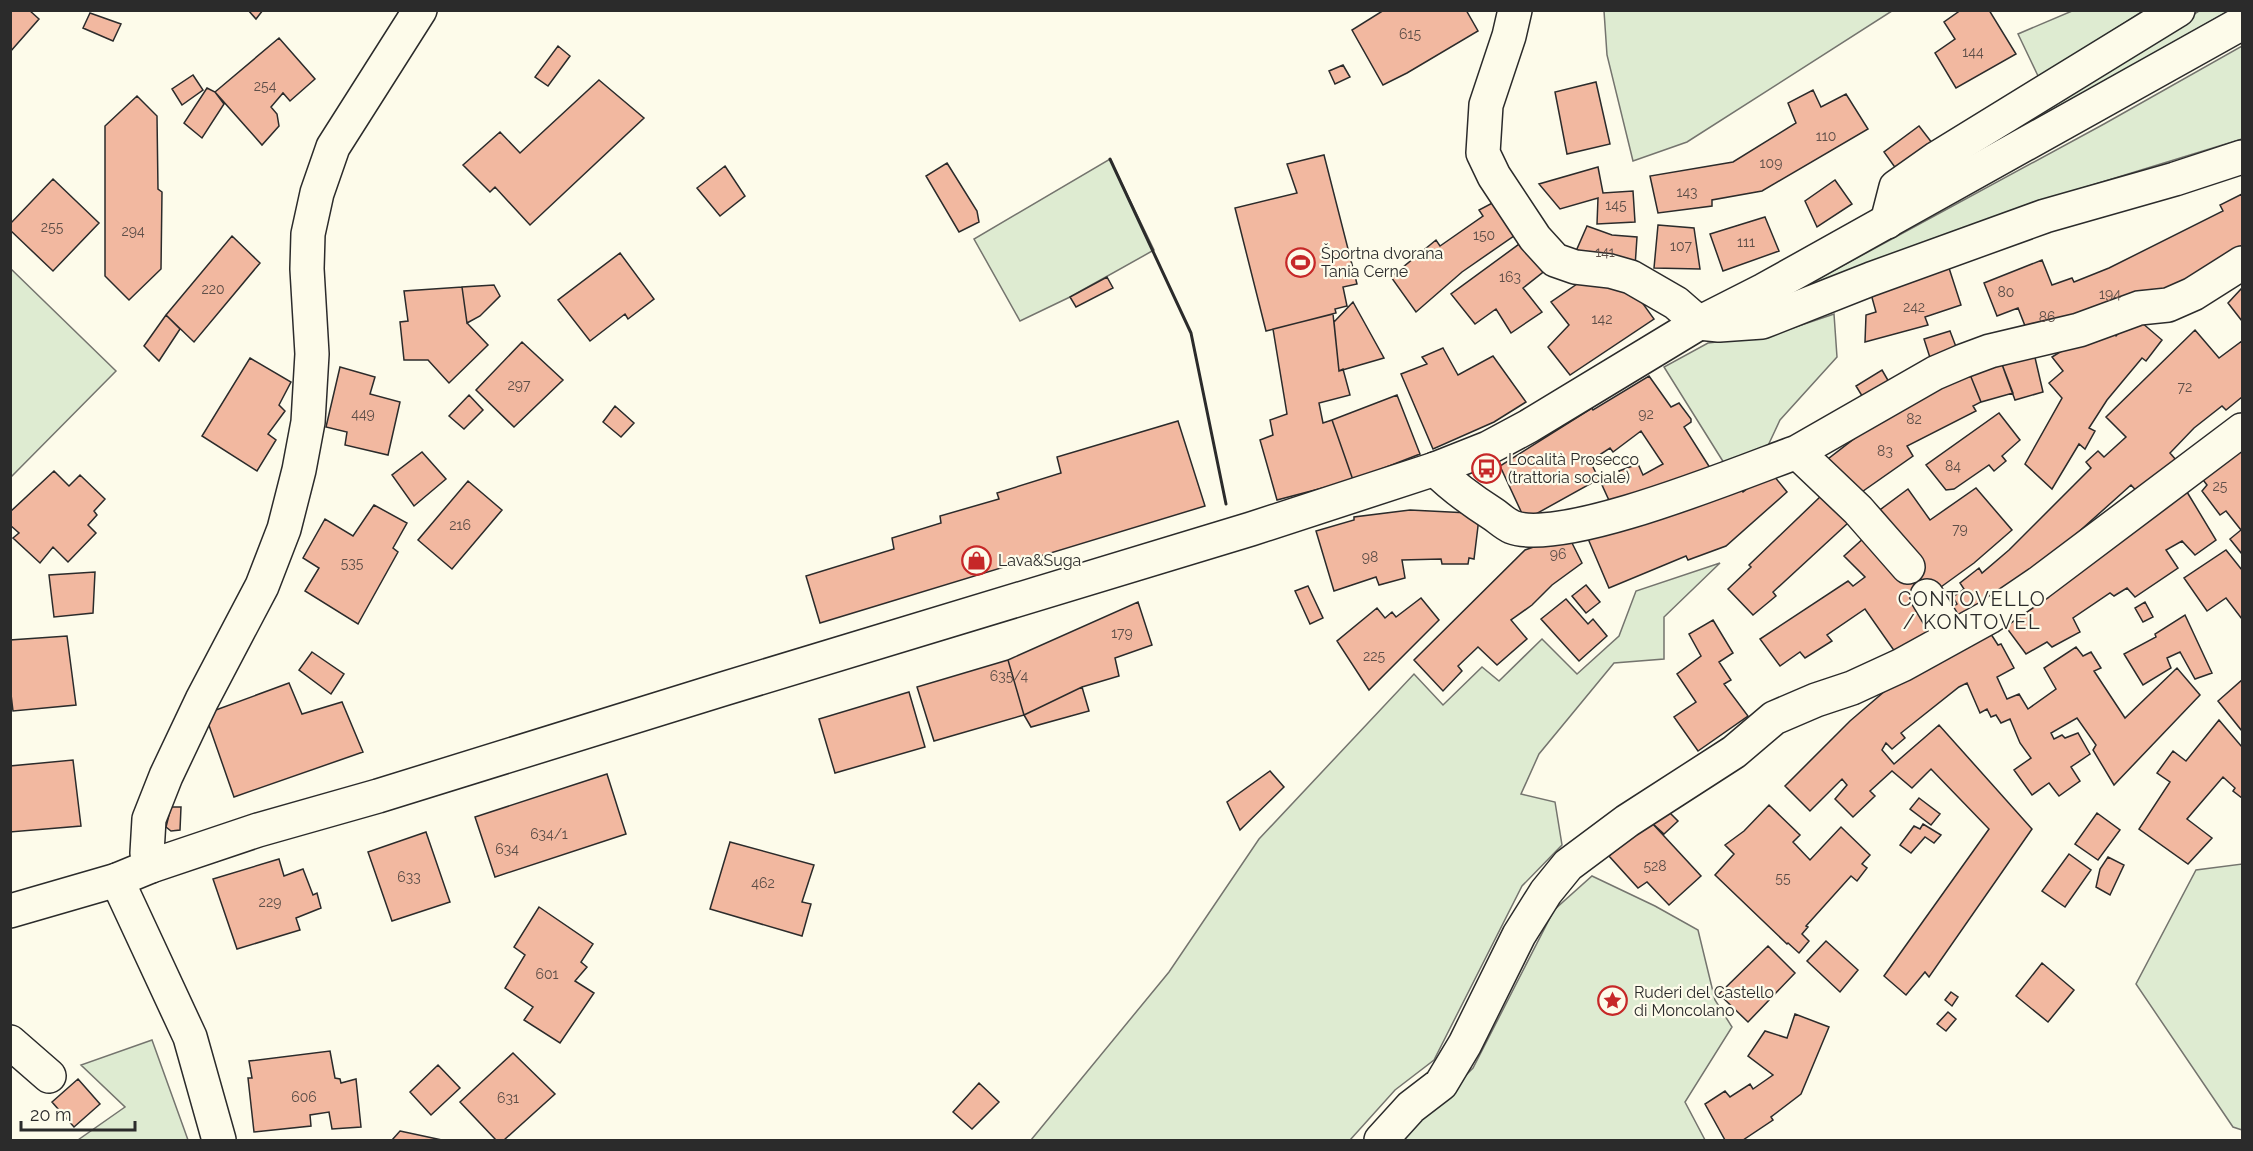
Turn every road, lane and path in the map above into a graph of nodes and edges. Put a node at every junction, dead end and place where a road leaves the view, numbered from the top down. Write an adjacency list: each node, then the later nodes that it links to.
1 (420, 10): 15 (street)
2 (1515, 10): 8 (street)
3 (2178, 10): 6 (street)
4 (2242, 22): 6 (street)
5 (2242, 157): 8 (street)
6 (1887, 222): 8 (street)
7 (2242, 263): 10 (street)
8 (1699, 323): 11 (street)
9 (2242, 430): 14 (street)
10 (1797, 452): 11 (street); 12 (street)
11 (1436, 469): 15 (street)
12 (1908, 567)
13 (1927, 596): 14 (street)
14 (1951, 636): 21 (street)
15 (151, 866): 16 (street)
16 (117, 880): 17 (street); 20 (street)
17 (10, 911)
18 (10, 1042): 19 (street)
19 (49, 1076)
20 (219, 1140)
21 (1381, 1140)

